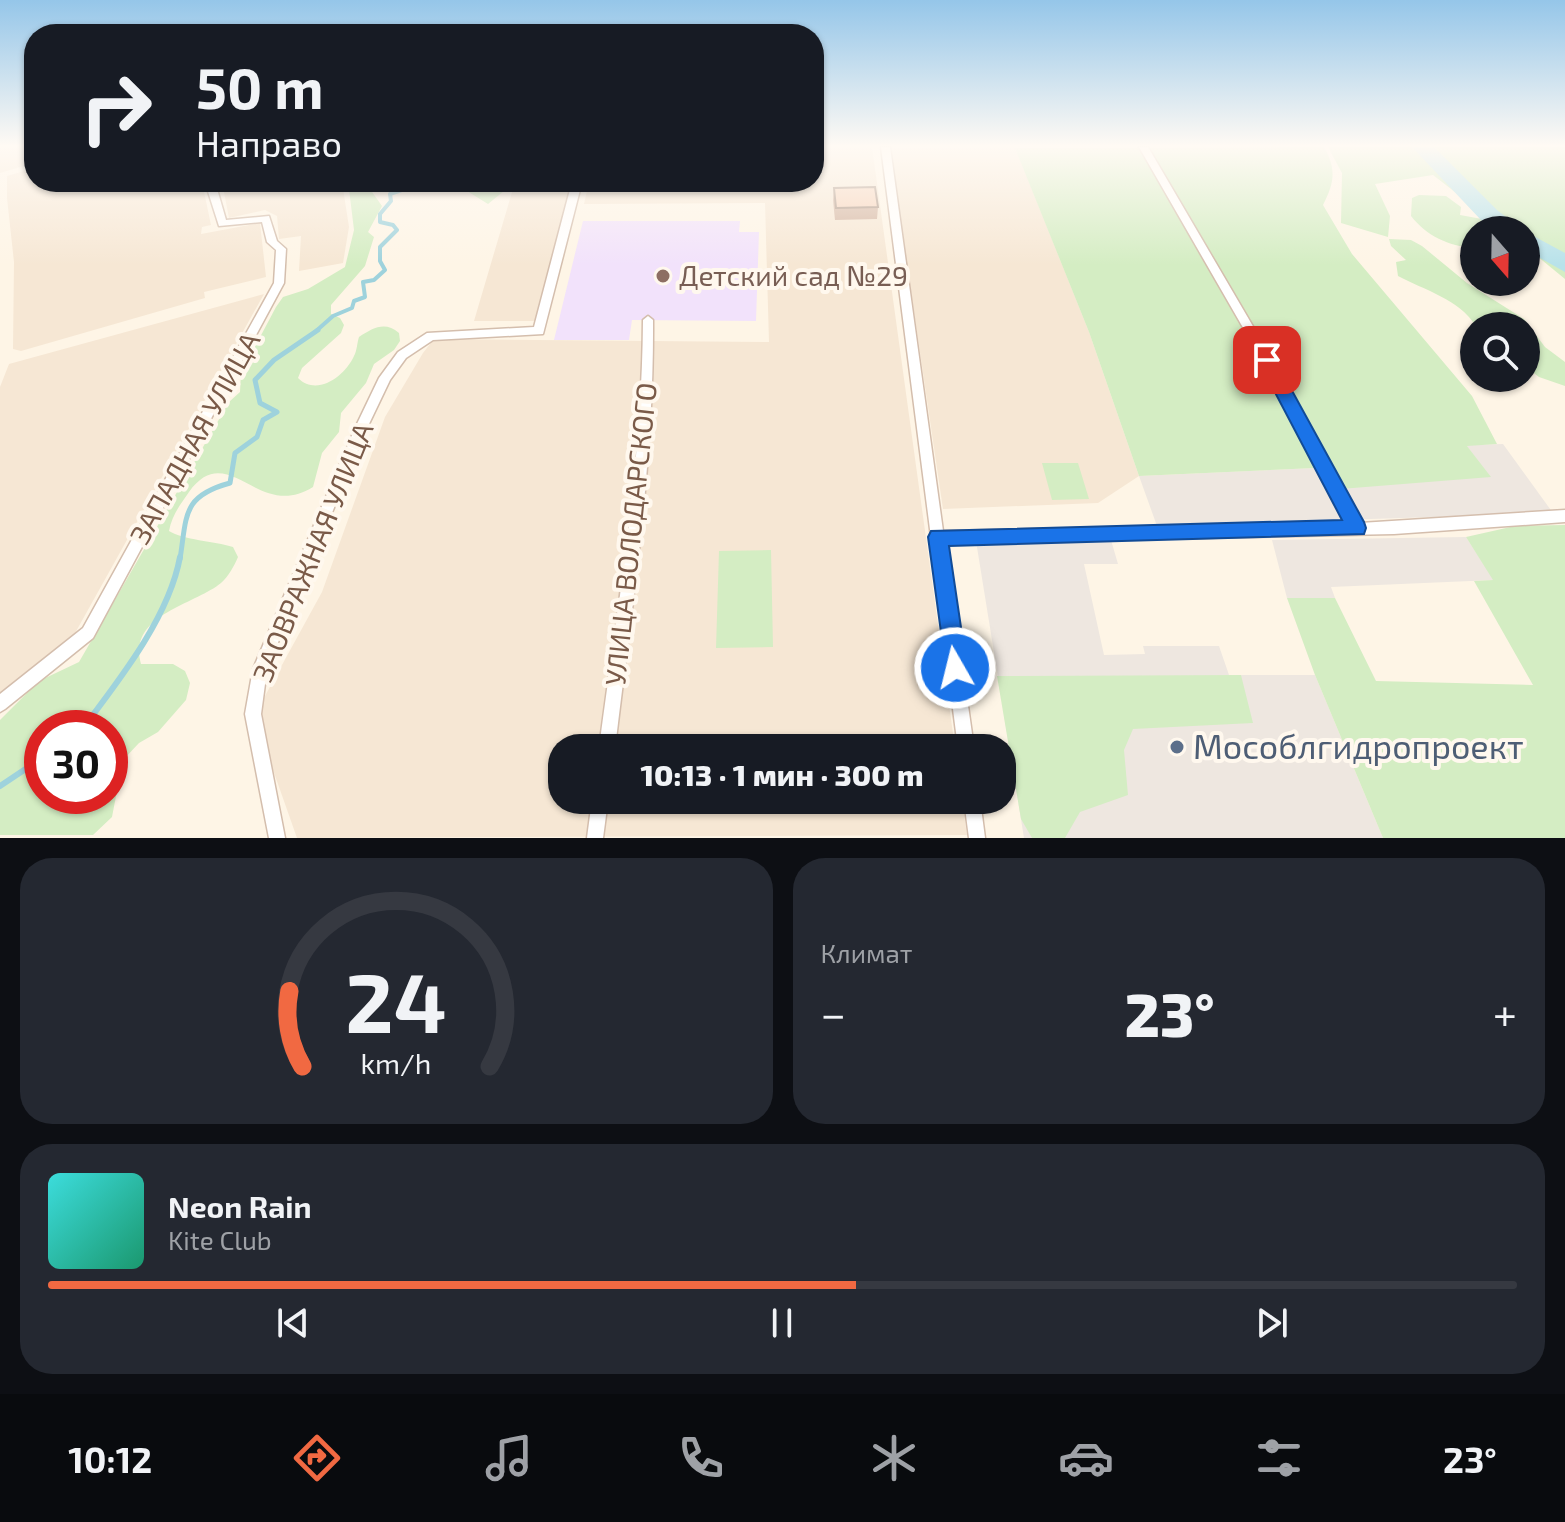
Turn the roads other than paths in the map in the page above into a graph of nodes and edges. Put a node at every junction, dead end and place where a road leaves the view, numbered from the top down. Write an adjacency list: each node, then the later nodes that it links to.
1 (890, 186): 8 (street)
2 (1166, 186): 7 (street)
3 (213, 192): 9 (street, ЗАПАДНАЯ УЛИЦА)
4 (574, 192): 14 (street, ЗАОВРАЖНАЯ УЛИЦА)
5 (648, 320): 10 (street, УЛИЦА ВОЛОДАРСКОГО)
6 (1565, 516): 7 (street)
7 (1356, 528): 8 (street)
8 (938, 537): 11 (street)
9 (0, 704)
10 (609, 734)
11 (964, 734)
12 (598, 814): 15 (street)
13 (974, 814): 16 (street)
14 (277, 838)
15 (595, 838)
16 (977, 838)

